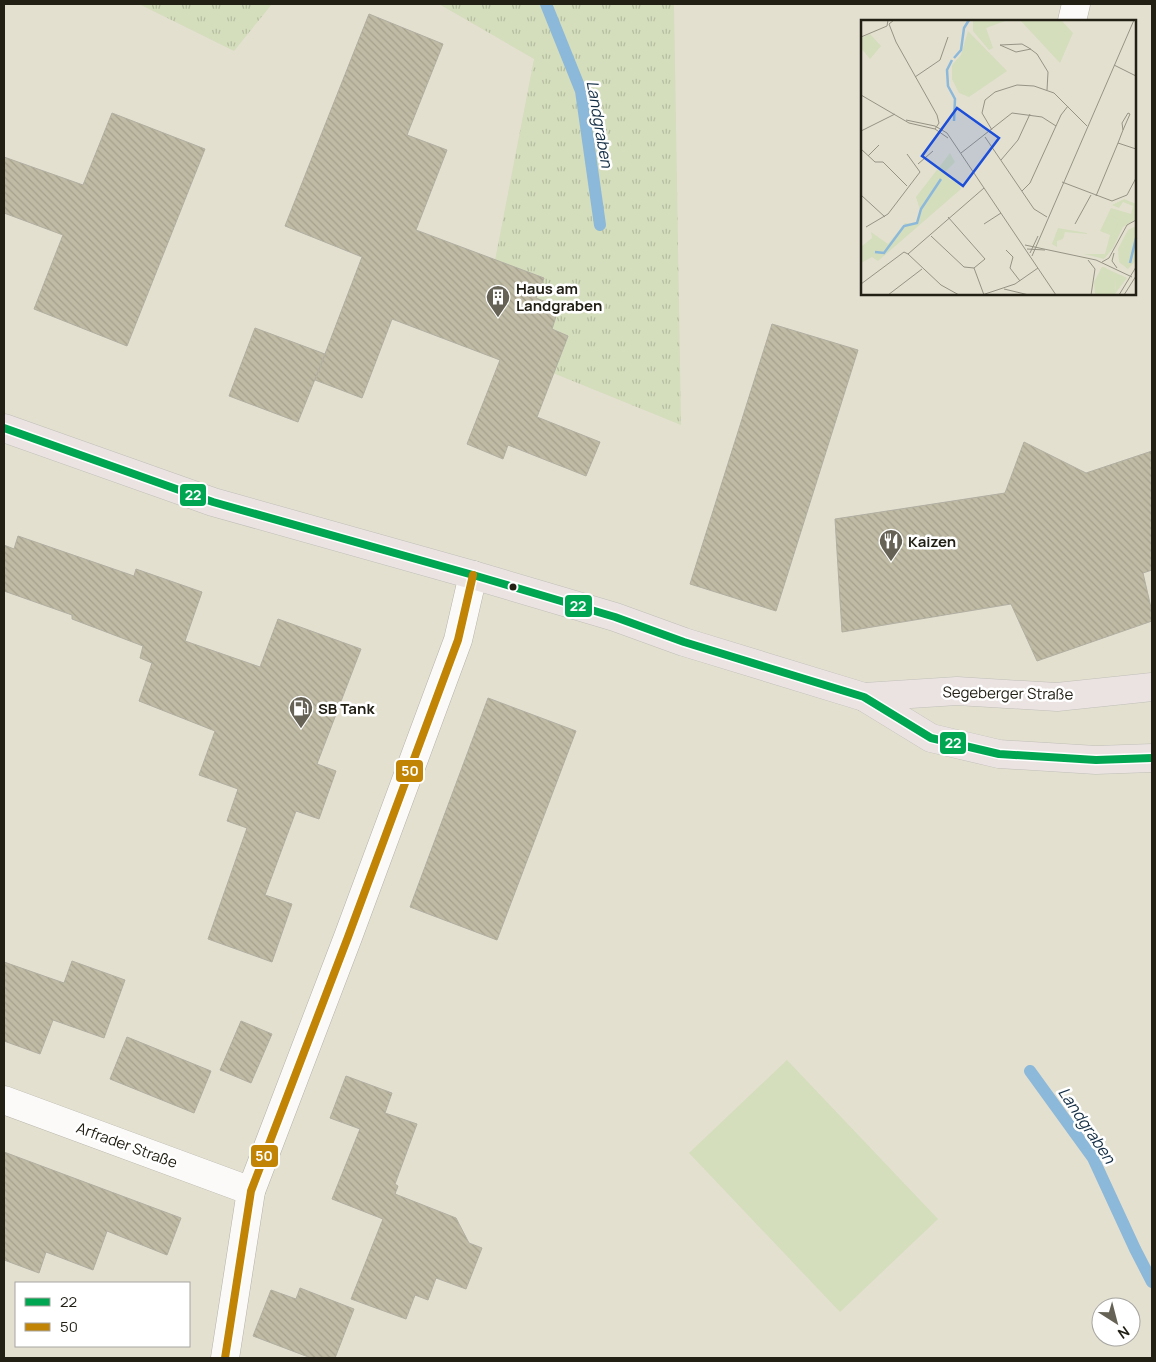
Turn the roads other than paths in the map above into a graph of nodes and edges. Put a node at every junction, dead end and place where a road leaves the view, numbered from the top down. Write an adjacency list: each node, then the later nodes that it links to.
1 (1076, 4): 2 (street)
2 (1072, 20)
3 (4, 428): 4 (main road, Segeberger Straße)
4 (473, 575): 6 (main road, Segeberger Straße); 9 (street)
5 (1152, 687): 6 (main road, Segeberger Straße)
6 (864, 696): 7 (main road, Segeberger Straße)
7 (1152, 758)
8 (4, 1100): 9 (street, Arfrader Straße)
9 (251, 1190): 10 (street)
10 (225, 1358)

